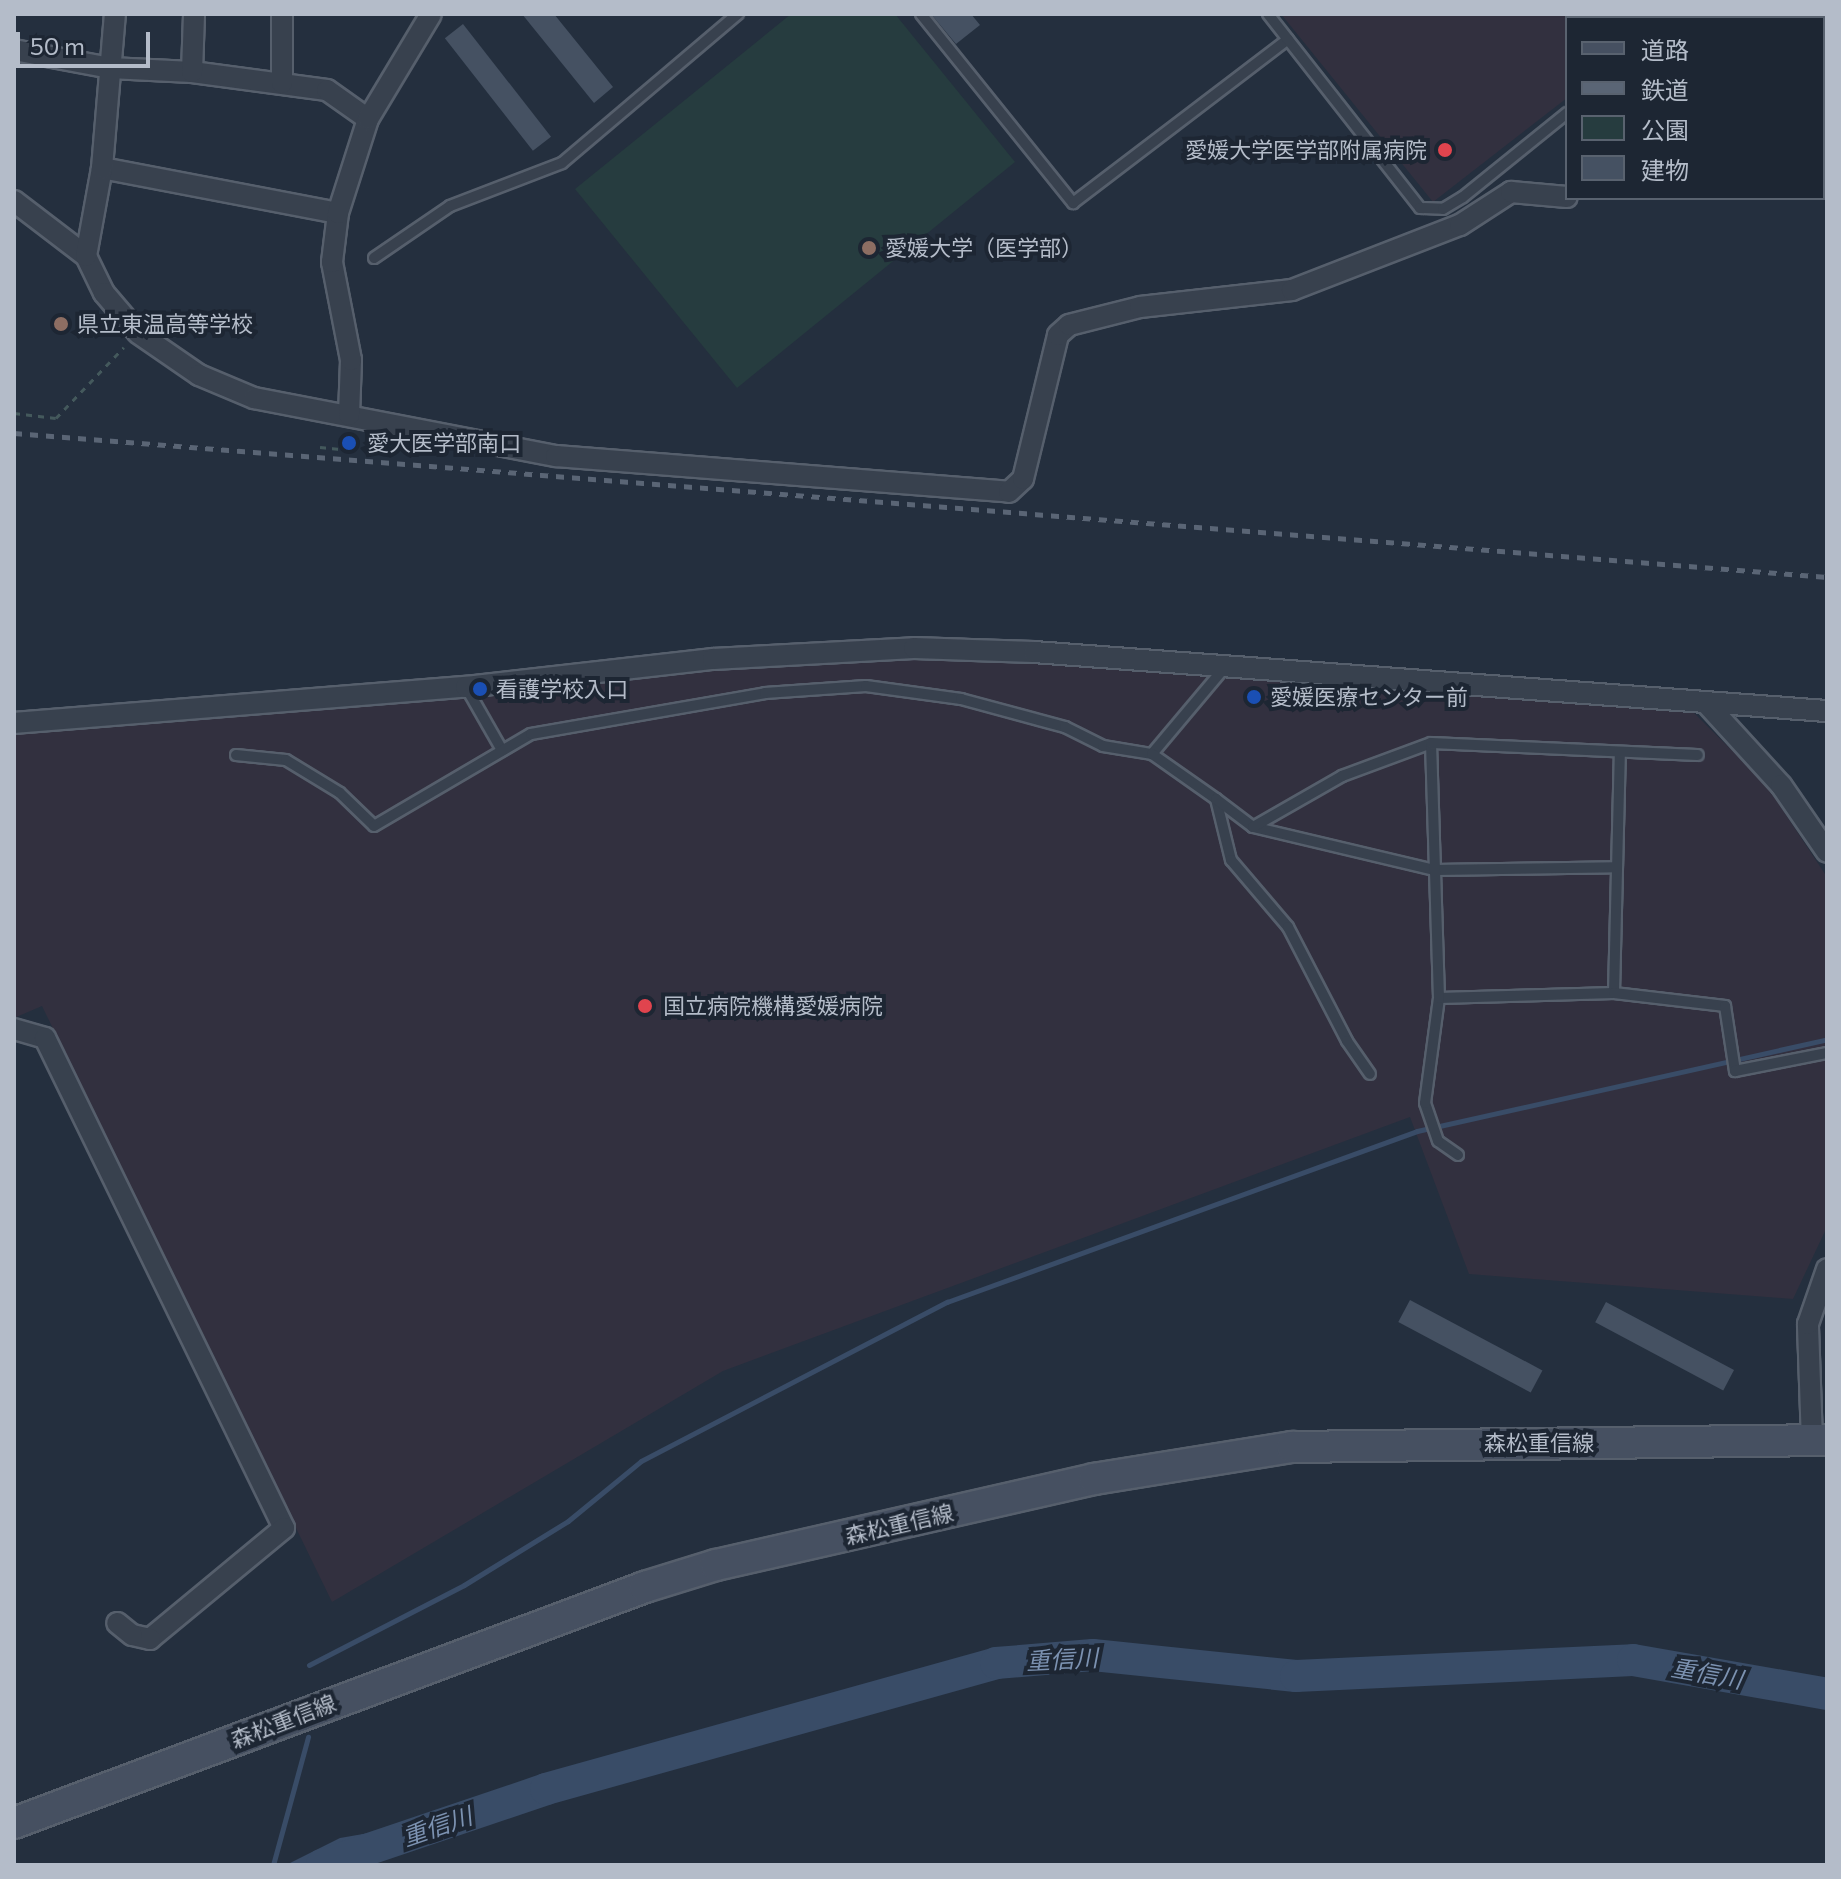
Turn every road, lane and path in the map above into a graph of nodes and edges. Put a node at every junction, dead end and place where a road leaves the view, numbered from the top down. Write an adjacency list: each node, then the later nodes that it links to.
1 (115, 14): 10 (street)
2 (194, 14): 11 (street)
3 (282, 14): 12 (street)
4 (431, 14): 14 (street)
5 (738, 14): 20 (lane)
6 (921, 14): 8 (lane)
7 (1268, 14): 8 (lane)
8 (1288, 39): 13 (lane)
9 (14, 50): 10 (street)
10 (110, 68): 11 (street); 15 (street)
11 (192, 72): 12 (street)
12 (282, 83): 14 (street)
13 (1565, 115)
14 (368, 119): 18 (street)
15 (102, 168): 18 (street); 19 (street)
16 (1565, 197): 23 (street)
17 (14, 201): 19 (street)
18 (338, 213): 23 (street)
19 (86, 256): 21 (street)
20 (374, 258)
21 (138, 333): 22 (path); 23 (street)
22 (14, 413)
23 (349, 415)
24 (320, 447): 25 (path)
25 (340, 449)
26 (1225, 667): 27 (street); 28 (street); 33 (lane)
27 (466, 687): 30 (street); 32 (lane)
28 (1706, 703): 29 (street); 39 (street)
29 (1827, 711)
30 (14, 723)
31 (1431, 743): 34 (lane); 38 (lane); 41 (lane)
32 (502, 750): 33 (lane); 35 (lane)
33 (1152, 754): 37 (lane)
34 (1620, 754): 36 (lane); 40 (lane)
35 (236, 755)
36 (1698, 755)
37 (1216, 799): 38 (lane); 46 (lane)
38 (1253, 827): 41 (lane)
39 (1827, 852)
40 (1617, 867): 41 (lane); 42 (lane)
41 (1435, 870): 43 (lane)
42 (1614, 993): 43 (lane); 45 (lane)
43 (1439, 998): 47 (lane)
44 (14, 1029): 50 (street)
45 (1827, 1053)
46 (1370, 1074)
47 (1458, 1155)
48 (1827, 1269): 49 (street)
49 (1819, 1440): 51 (main road, 森松重信線)
50 (117, 1623)
51 (14, 1823)

